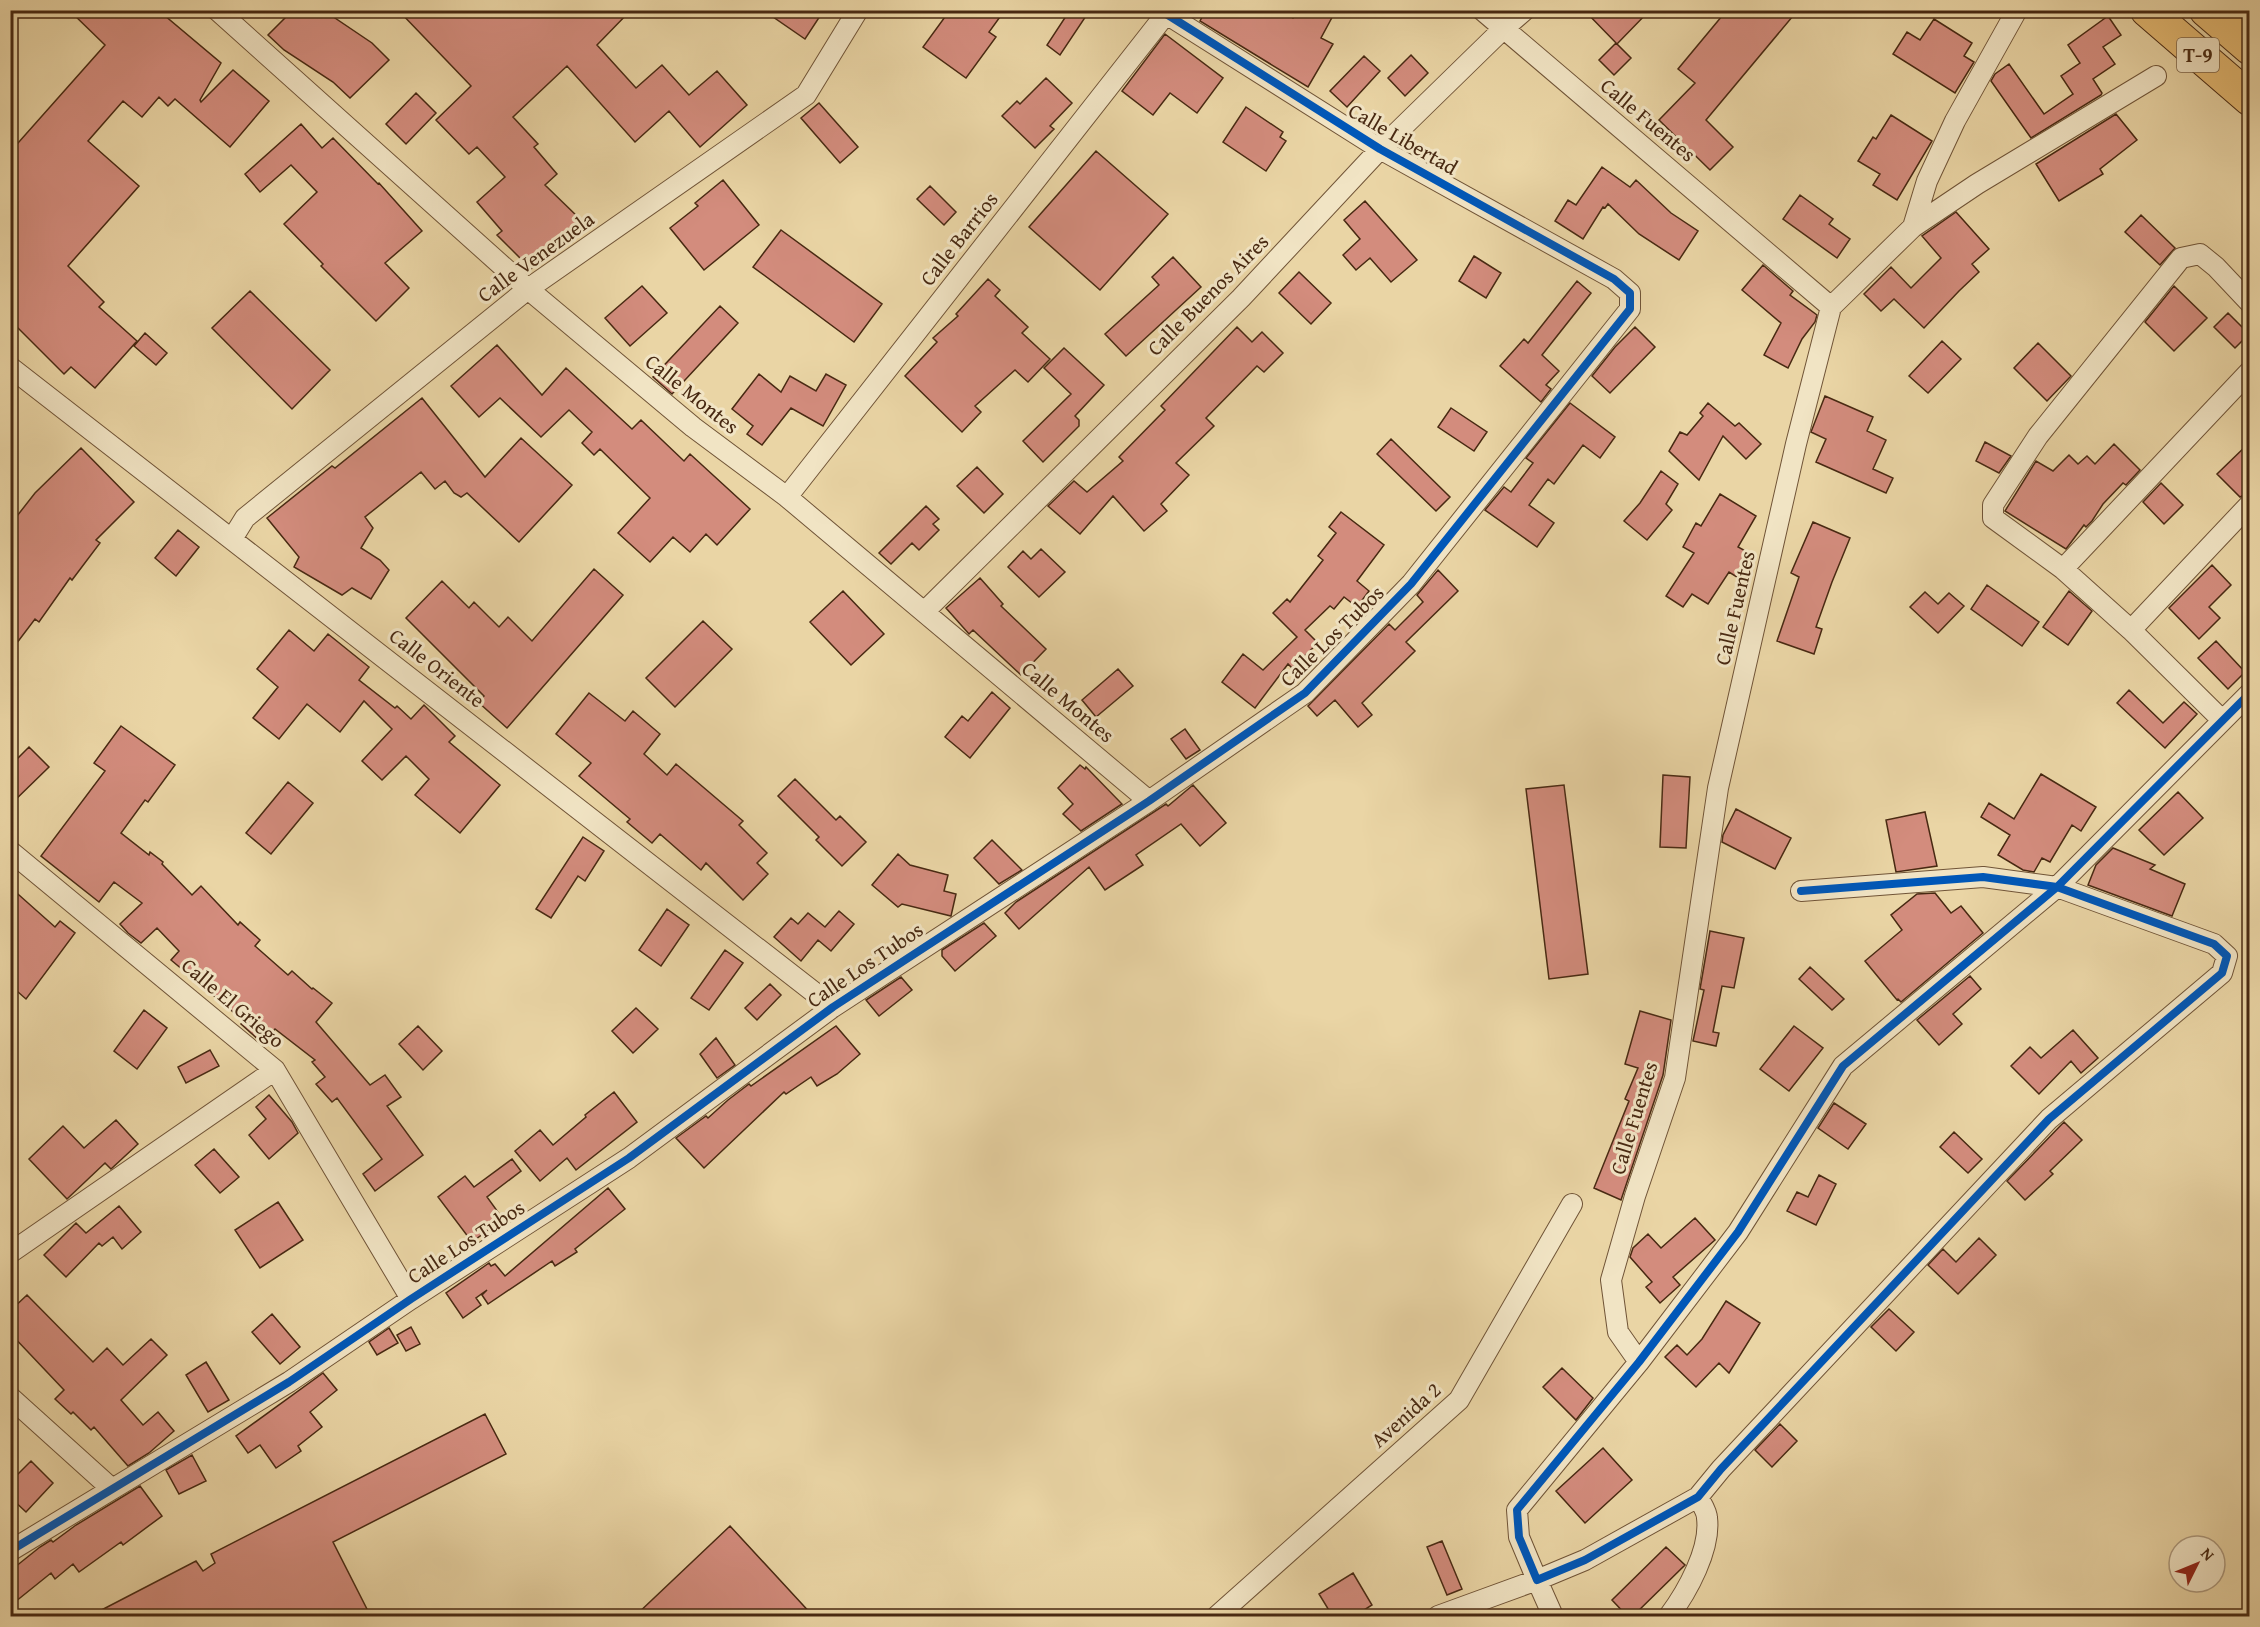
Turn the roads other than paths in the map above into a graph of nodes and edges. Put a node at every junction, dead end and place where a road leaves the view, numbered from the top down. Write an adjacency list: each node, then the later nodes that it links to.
1 (217, 10): 15 (street, Calle Montes)
2 (858, 10): 15 (street, Calle Venezuela)
3 (1482, 10): 9 (street, Calle Fuentes)
4 (1525, 10): 9 (street, Calle Buenos Aires)
5 (2017, 10): 14 (street)
6 (2146, 10): 12 (highway, T-9)
7 (2206, 10): 10 (highway, T-9)
8 (1165, 12): 13 (street, Calle Libertad); 21 (street, Calle Barrios)
9 (1503, 29): 13 (street, Calle Buenos Aires); 18 (street, Calle Fuentes)
10 (2250, 48)
11 (2156, 76): 14 (street)
12 (2250, 99)
13 (1380, 149): 16 (street, Calle Libertad); 25 (street, Calle Buenos Aires)
14 (1913, 226): 18 (street)
15 (528, 289): 21 (street, Calle Montes); 23 (street, Calle Venezuela)
16 (1630, 292): 29 (street, Calle Los Tubos)
17 (2250, 303): 24 (street)
18 (1831, 307): 38 (street, Calle Fuentes)
19 (10, 367): 23 (street, Calle Oriente)
20 (2250, 371): 24 (street)
21 (787, 497): 25 (street, Calle Montes)
22 (2250, 504): 26 (street)
23 (232, 539): 33 (street, Calle Oriente)
24 (2062, 569): 26 (street)
25 (924, 612): 29 (street, Calle Montes)
26 (2131, 630): 28 (street)
27 (2250, 693): 28 (street)
28 (2222, 720): 31 (street)
29 (1149, 801): 33 (street, Calle Los Tubos)
30 (10, 851): 34 (street, Calle El Griego)
31 (2057, 887): 32 (street); 38 (street); 41 (street)
32 (1802, 891)
33 (832, 1007): 37 (street, Calle Los Tubos)
34 (275, 1070): 36 (street); 37 (street, Calle El Griego)
35 (1572, 1204): 44 (street, Avenida 2)
36 (10, 1253)
37 (411, 1299): 40 (street, Calle Los Tubos)
38 (1640, 1362): 43 (street)
39 (10, 1397): 40 (street)
40 (112, 1489): 42 (street, Calle Los Tubos)
41 (1698, 1497): 43 (street); 47 (street)
42 (10, 1551)
43 (1537, 1580): 45 (street); 46 (street)
44 (1217, 1617)
45 (1438, 1617)
46 (1553, 1617)
47 (1669, 1617)

